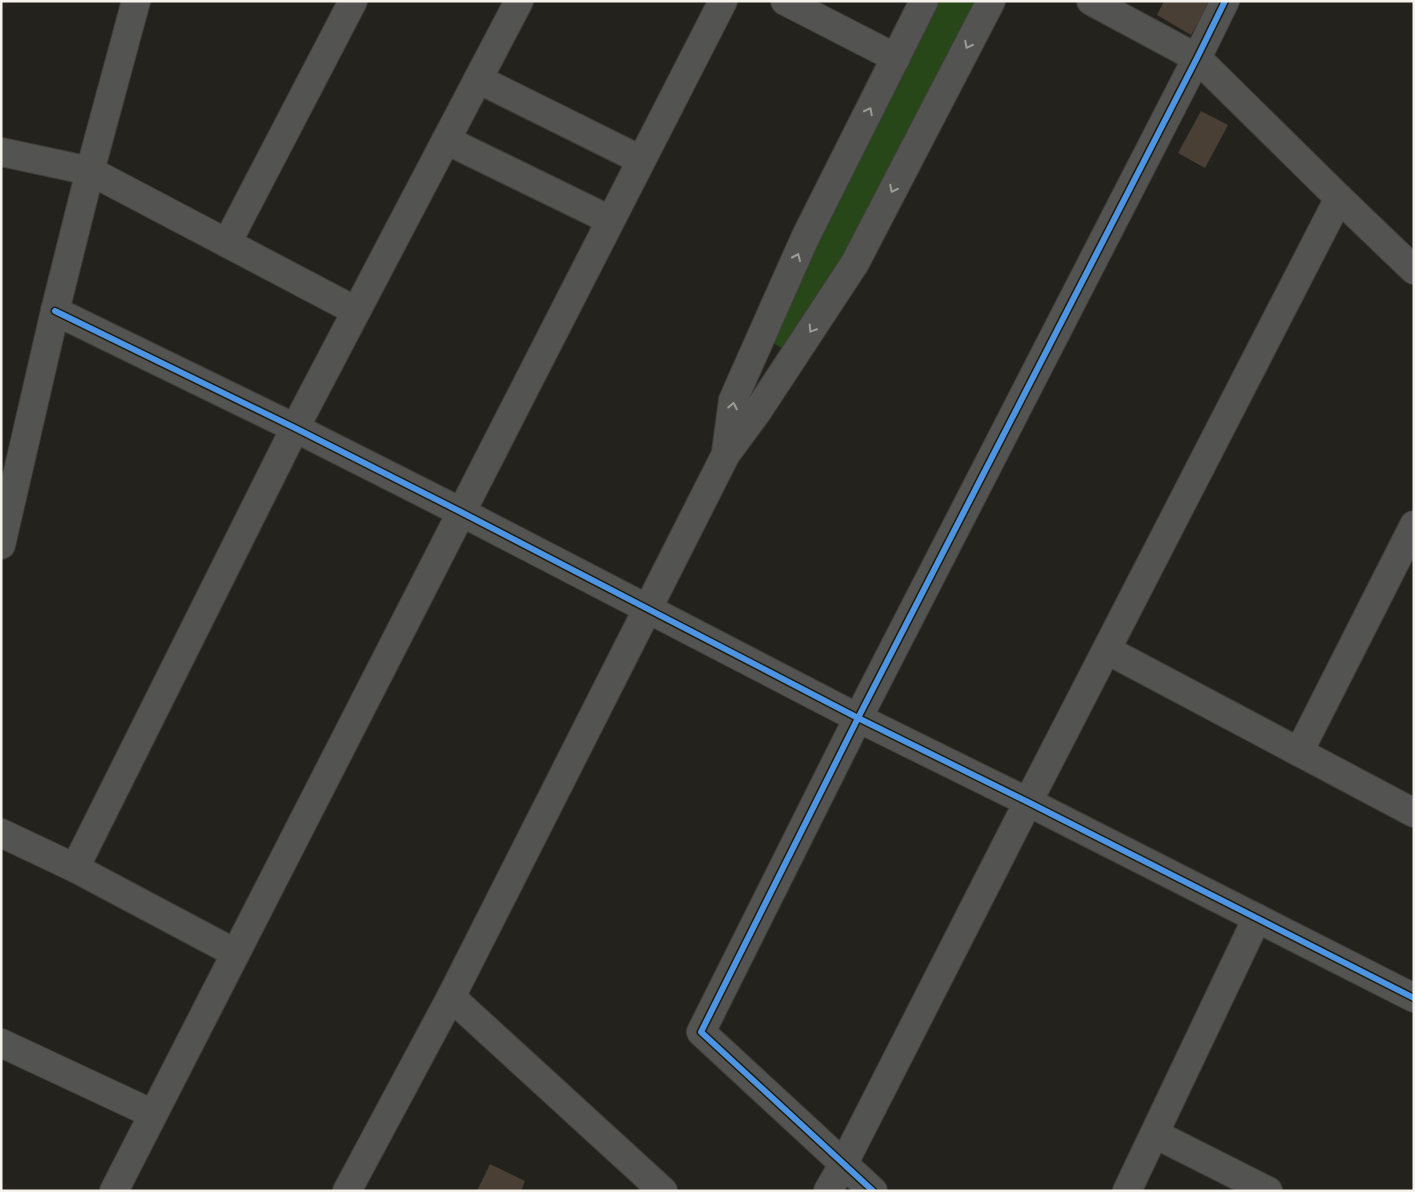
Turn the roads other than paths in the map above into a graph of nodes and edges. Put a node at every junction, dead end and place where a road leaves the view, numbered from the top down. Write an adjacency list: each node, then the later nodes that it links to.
1 (136, 1): 16 (street)
2 (353, 1): 19 (street)
3 (518, 1): 12 (street)
4 (723, 1): 15 (street)
5 (924, 1): 10 (street)
6 (991, 1): 24 (street, one-way to 24)
7 (1091, 1): 11 (street)
8 (1225, 1): 11 (street)
9 (790, 2): 10 (street)
10 (896, 58): 24 (street, one-way to 10)
11 (1197, 58): 17 (street); 30 (street)
12 (478, 79): 13 (street); 15 (street)
13 (446, 140): 18 (street); 22 (street)
14 (1, 152): 16 (street)
15 (642, 160): 18 (street)
16 (90, 171): 19 (street); 21 (street)
17 (1339, 198): 20 (street); 29 (street)
18 (610, 220): 25 (street)
19 (227, 243): 22 (street)
20 (1414, 270)
21 (55, 311): 23 (street); 27 (street)
22 (356, 311): 23 (street)
23 (295, 428): 25 (street); 35 (street)
24 (726, 454): 28 (street)
25 (461, 512): 28 (street); 37 (street)
26 (1414, 525): 31 (street)
27 (1, 545)
28 (647, 610): 30 (street); 38 (street)
29 (1107, 650): 31 (street); 32 (street)
30 (858, 718): 32 (street); 43 (street)
31 (1300, 752): 33 (street)
32 (1028, 802): 36 (street); 43 (street)
33 (1414, 813)
34 (1, 833): 35 (street)
35 (74, 868): 37 (street)
36 (1257, 918): 39 (street); 42 (street)
37 (235, 953): 41 (street)
38 (451, 996): 45 (street); 46 (street)
39 (1414, 998)
40 (1, 1043): 41 (street)
41 (153, 1114): 44 (street)
42 (1155, 1134): 49 (street); 50 (street)
43 (844, 1163): 47 (street); 48 (street)
44 (114, 1191)
45 (347, 1191)
46 (663, 1191)
47 (828, 1191)
48 (873, 1191)
49 (1127, 1191)
50 (1268, 1191)

